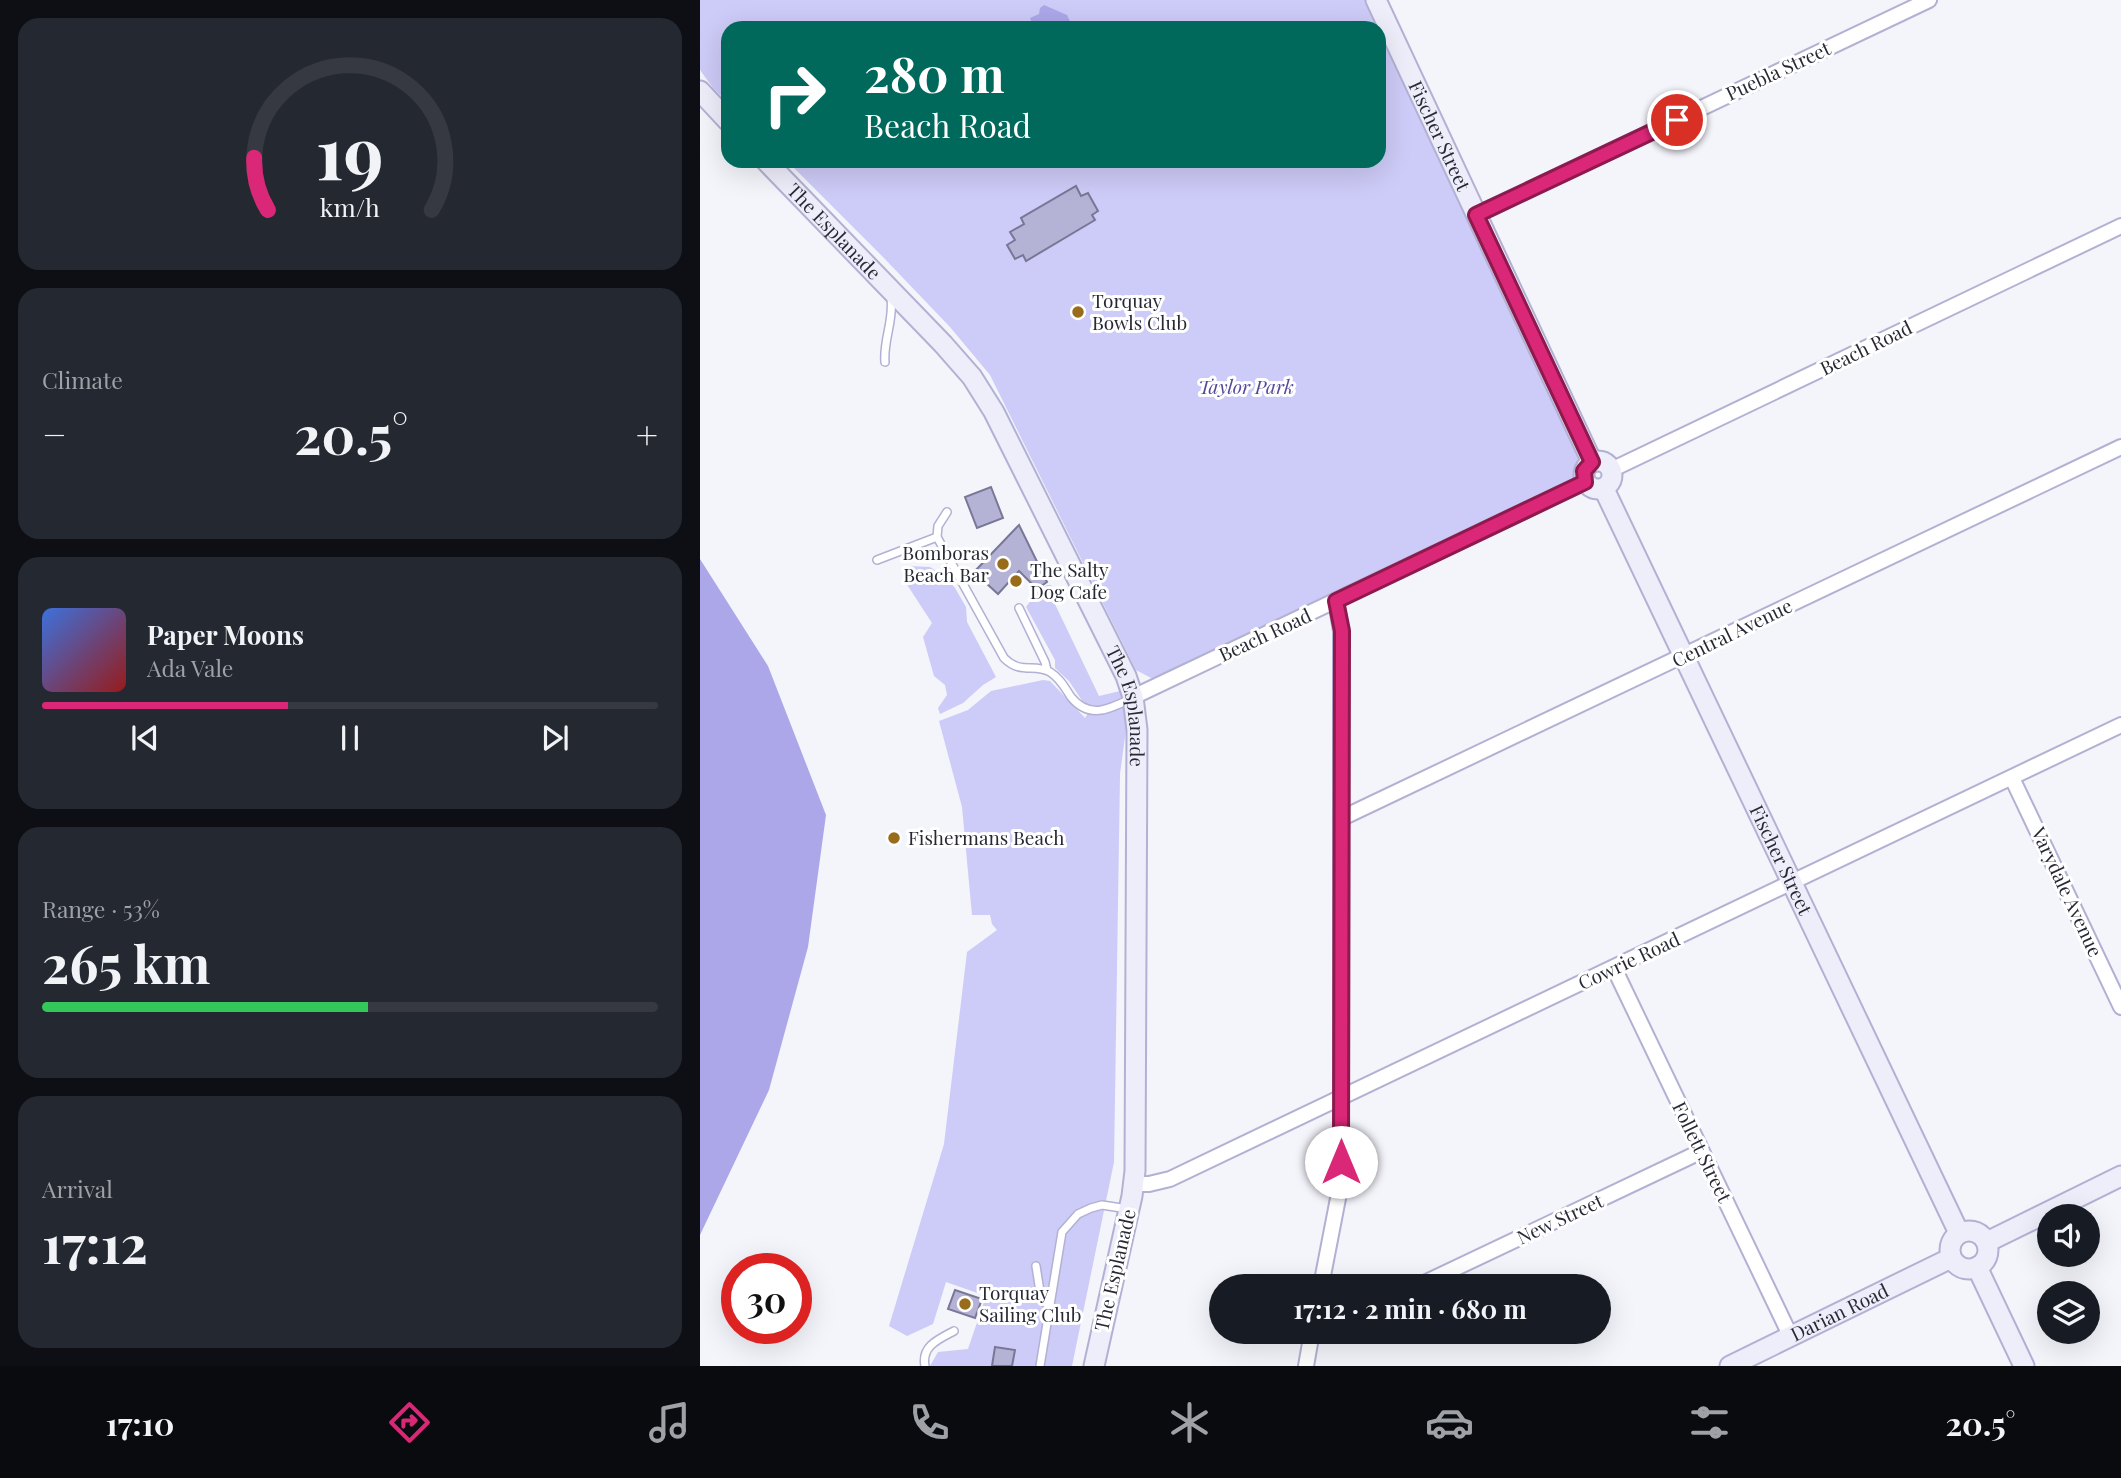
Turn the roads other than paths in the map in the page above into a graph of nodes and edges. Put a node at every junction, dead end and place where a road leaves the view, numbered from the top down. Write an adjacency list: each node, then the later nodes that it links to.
1 (1376, 0): 3 (street, Fischer Street)
2 (1929, 0): 8 (street, Puebla Street)
3 (1386, 21)
4 (1386, 22): 8 (street, Fischer Street)
5 (700, 90): 6 (street)
6 (721, 113)
7 (773, 168): 10 (street, The Esplanade)
8 (1476, 215): 13 (street, Fischer Street)
9 (2121, 226): 14 (street, Beach Road)
10 (889, 289): 11 (lane); 24 (street, The Esplanade)
11 (885, 362)
12 (2121, 447): 22 (street, Central Avenue)
13 (1592, 462): 14 (street); 15 (street)
14 (1611, 470): 16 (street)
15 (1585, 482): 16 (street); 20 (street, Beach Road)
16 (1604, 489): 22 (street, Fischer Street)
17 (947, 512): 18 (lane)
18 (937, 537): 19 (lane); 23 (lane)
19 (877, 559)
20 (1336, 601): 24 (street, Beach Road); 27 (street)
21 (1019, 608): 23 (lane)
22 (1684, 656): 27 (street, Central Avenue); 28 (street, Fischer Street)
23 (1047, 670): 24 (lane)
24 (1133, 697): 34 (street, The Esplanade)
25 (2121, 725): 26 (street, Cowrie Road)
26 (2012, 778): 28 (street, Cowrie Road); 30 (street, Varydale Avenue)
27 (1342, 818): 31 (street)
28 (1793, 883): 29 (street, Cowrie Road); 36 (street, Fischer Street)
29 (1614, 968): 31 (street, Cowrie Road); 32 (street, Follett Street)
30 (2121, 1007)
31 (1342, 1097): 34 (street, Cowrie Road); 41 (street)
32 (1702, 1152): 42 (street, New Street); 45 (street, Follett Street)
33 (2121, 1176): 37 (street)
34 (1134, 1184): 35 (street, The Esplanade)
35 (1129, 1209): 43 (lane); 49 (street, The Esplanade)
36 (1959, 1233): 37 (street); 38 (street)
37 (1987, 1242): 40 (street)
38 (1951, 1258): 40 (street); 45 (street, Darian Road)
39 (1036, 1266): 43 (lane)
40 (1977, 1267): 52 (street)
41 (1323, 1274)
42 (1443, 1274)
43 (1050, 1308): 48 (lane)
44 (954, 1331): 47 (lane)
45 (1791, 1337): 51 (street, Darian Road)
46 (1310, 1344): 50 (street)
47 (925, 1366)
48 (1040, 1366)
49 (1094, 1366)
50 (1306, 1366)
51 (1730, 1366)
52 (2024, 1366)

